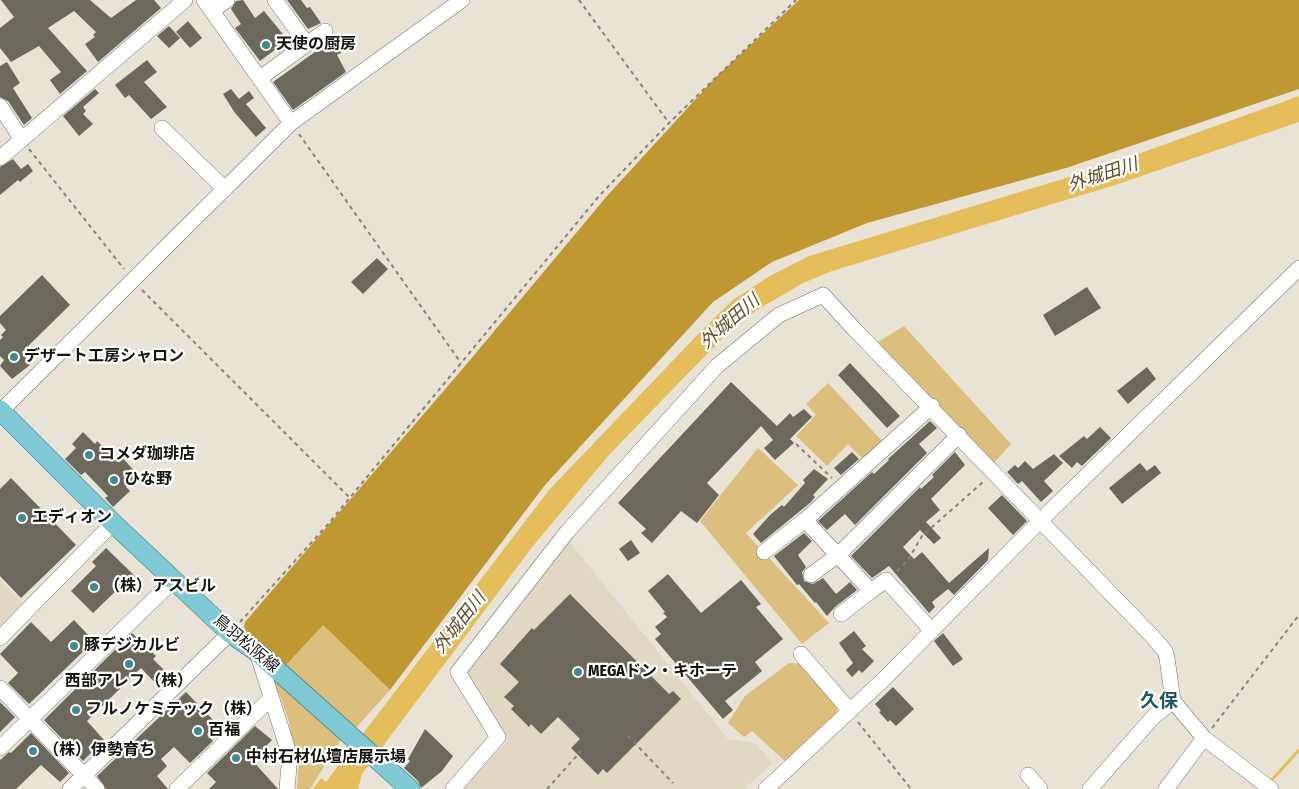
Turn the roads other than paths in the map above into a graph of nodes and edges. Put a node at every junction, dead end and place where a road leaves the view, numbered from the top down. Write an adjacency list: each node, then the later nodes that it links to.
1 (184, 0): 12 (street)
2 (227, 0): 5 (street)
3 (275, 0): 7 (street)
4 (462, 0): 10 (street)
5 (208, 5): 8 (street)
6 (325, 31): 7 (street)
7 (306, 44): 8 (street)
8 (260, 78): 10 (street)
9 (0, 106): 12 (street)
10 (291, 123): 14 (street)
11 (162, 128): 14 (street)
12 (22, 140): 13 (street)
13 (0, 158)
14 (224, 189): 17 (street)
15 (1299, 268): 20 (street)
16 (932, 406): 18 (street); 19 (street); 48 (street)
17 (1, 414): 21 (main road, 鳥羽松阪線)
18 (959, 435): 20 (street); 23 (street)
19 (805, 520): 22 (street); 23 (street)
20 (1040, 521): 28 (street); 35 (street)
21 (113, 523): 25 (main road, 鳥羽松阪線); 30 (street)
22 (764, 552)
23 (838, 555): 24 (street); 26 (street)
24 (811, 575)
25 (175, 579): 29 (main road, 鳥羽松阪線); 37 (street)
26 (871, 591): 27 (street); 28 (street)
27 (841, 614)
28 (931, 630): 36 (street)
29 (230, 633): 31 (main road, 鳥羽松阪線); 40 (street)
30 (0, 638)
31 (258, 652): 34 (street); 47 (main road, 鳥羽松阪線)
32 (801, 654): 36 (street)
33 (0, 688): 37 (street)
34 (272, 698): 45 (street); 46 (street)
35 (1173, 701): 38 (street); 51 (street)
36 (850, 711): 49 (street)
37 (30, 719): 39 (street); 40 (street)
38 (1204, 738): 42 (street); 52 (street)
39 (0, 748)
40 (84, 775): 43 (street); 44 (street)
41 (1028, 775): 50 (street)
42 (1268, 787)
43 (70, 789)
44 (98, 789)
45 (178, 789)
46 (287, 789)
47 (410, 789)
48 (453, 789)
49 (766, 789)
50 (1040, 789)
51 (1090, 789)
52 (1166, 789)

